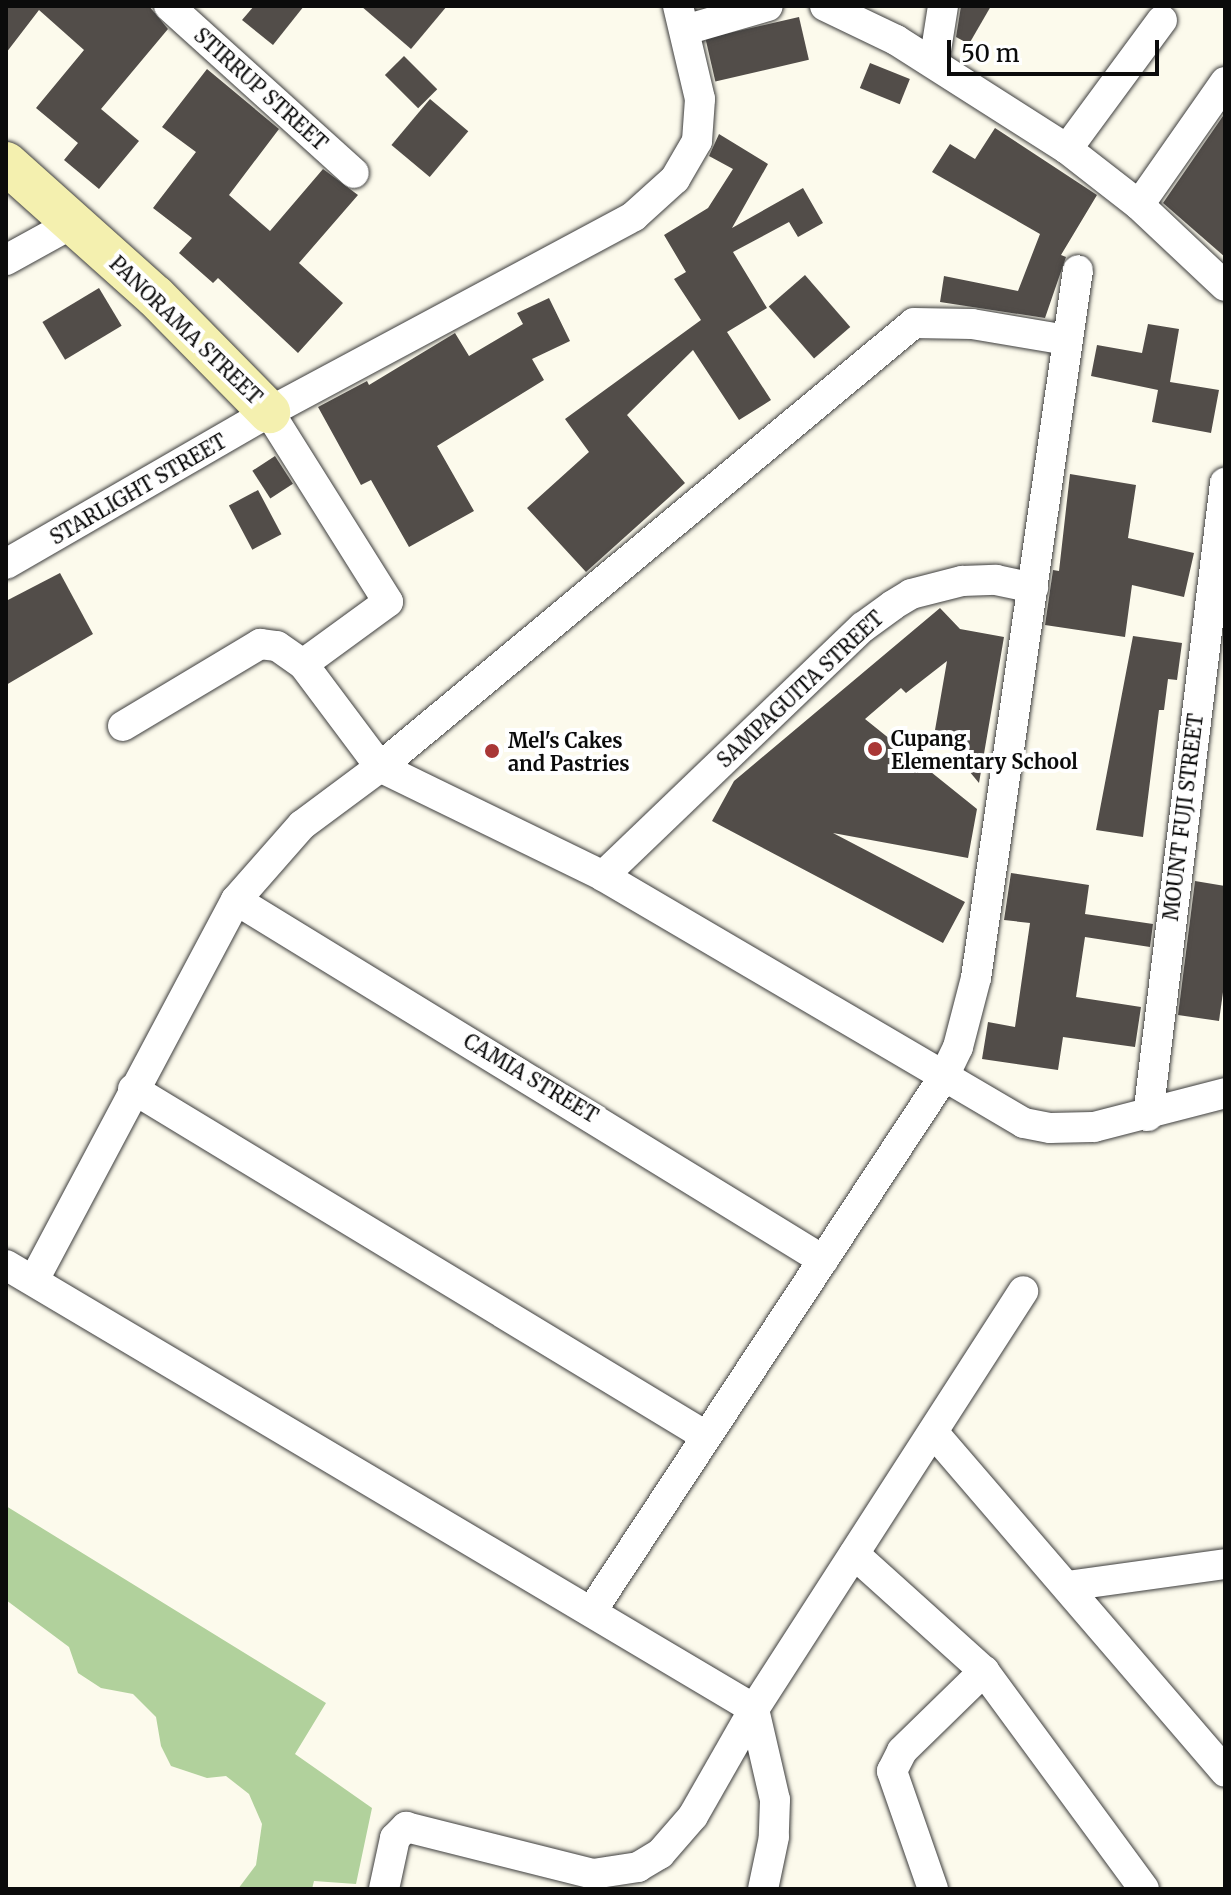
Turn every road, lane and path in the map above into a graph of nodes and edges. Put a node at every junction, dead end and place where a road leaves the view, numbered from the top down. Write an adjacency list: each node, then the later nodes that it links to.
1 (169, 6): 11 (street, STIRRUP STREET)
2 (768, 6): 5 (street)
3 (825, 6): 7 (street)
4 (943, 6): 7 (street)
5 (681, 18): 18 (street, STARLIGHT STREET)
6 (1162, 20): 9 (street)
7 (934, 63): 9 (street)
8 (1225, 82): 12 (street)
9 (1067, 149): 12 (street)
10 (6, 163): 13 (street, PANORAMA STREET)
11 (354, 173)
12 (1139, 205): 16 (street)
13 (73, 223): 14 (street); 18 (street, PANORAMA STREET)
14 (6, 260)
15 (1078, 270): 17 (street)
16 (1225, 286)
17 (1067, 340): 22 (street); 25 (street)
18 (269, 412): 21 (street, STARLIGHT STREET); 23 (street, PANORAMA STREET)
19 (1225, 483): 20 (street, MOUNT FUJI STREET)
20 (1222, 519): 31 (street, MOUNT FUJI STREET)
21 (6, 564)
22 (1033, 588): 26 (street, SAMPAGUITA STREET); 28 (street)
23 (303, 664): 24 (street); 25 (street)
24 (123, 726)
25 (380, 767): 26 (street); 27 (street)
26 (603, 876): 28 (street)
27 (236, 900): 29 (street); 32 (street, CAMIA STREET)
28 (943, 1078): 31 (street); 32 (street)
29 (133, 1089): 34 (street); 37 (street)
30 (1225, 1093): 31 (street)
31 (1148, 1116)
32 (823, 1260): 37 (street)
33 (6, 1265): 34 (street)
34 (35, 1278): 41 (street)
35 (1023, 1291): 36 (street)
36 (933, 1432): 38 (street); 40 (street)
37 (704, 1435): 41 (street)
38 (854, 1554): 42 (street); 43 (street)
39 (1225, 1564): 40 (street)
40 (1067, 1586): 44 (street)
41 (593, 1609): 43 (street)
42 (984, 1671): 47 (street); 48 (street)
43 (754, 1709): 45 (street); 46 (street)
44 (1225, 1772)
45 (384, 1889)
46 (763, 1889)
47 (933, 1889)
48 (1144, 1889)

